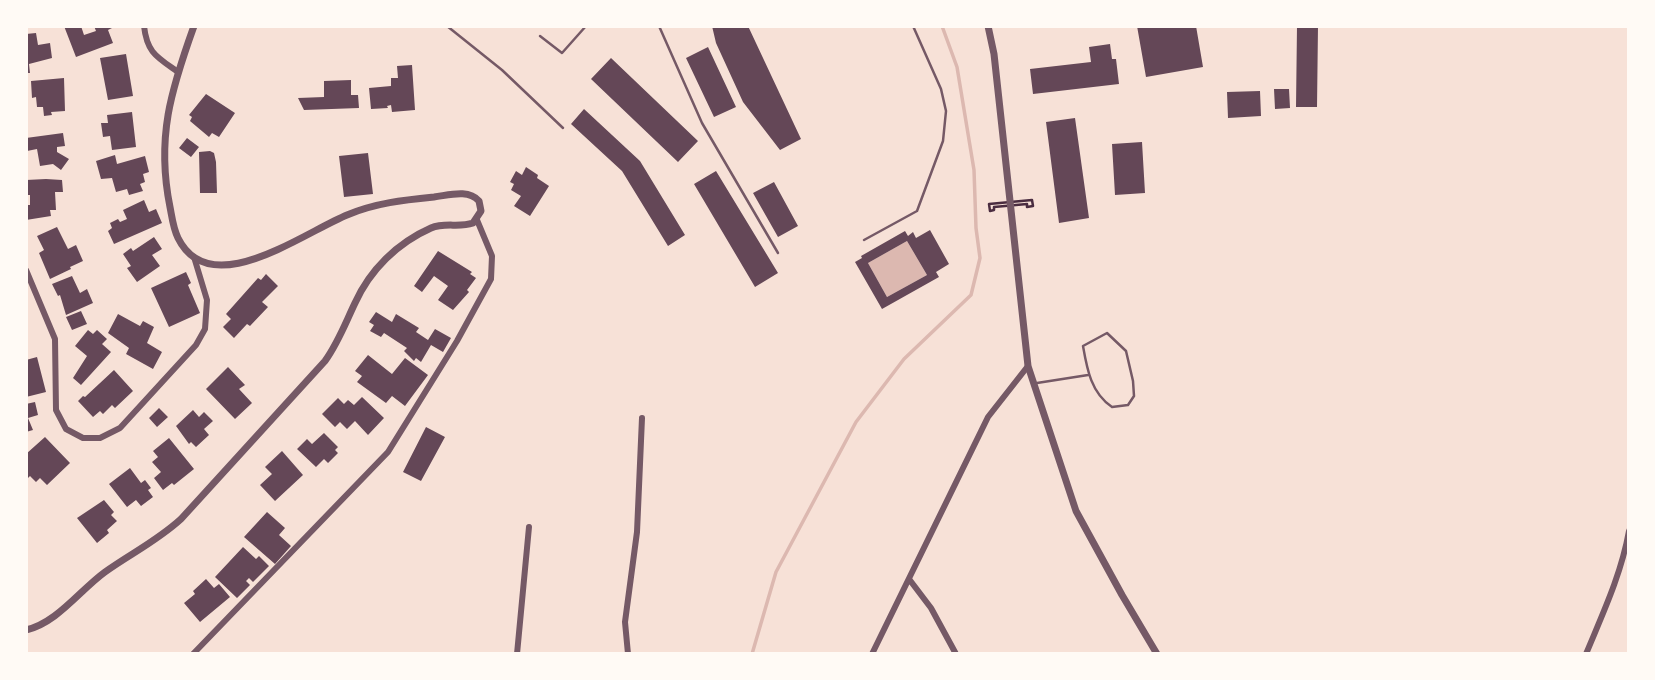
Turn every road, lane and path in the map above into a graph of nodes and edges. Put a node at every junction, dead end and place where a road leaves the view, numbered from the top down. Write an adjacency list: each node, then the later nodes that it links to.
1 (144, 26): 9 (street)
2 (194, 26): 9 (street)
3 (447, 26): 10 (lane)
4 (586, 26): 8 (lane)
5 (659, 26): 13 (lane)
6 (913, 26): 12 (lane)
7 (988, 26): 16 (street)
8 (540, 36)
9 (178, 72): 14 (street)
10 (563, 128)
11 (477, 220): 14 (street); 23 (street); 24 (street)
12 (864, 240)
13 (778, 253)
14 (194, 257): 15 (street)
15 (26, 270)
16 (1028, 366): 18 (street); 22 (street)
17 (1088, 375): 17 (lane); 18 (lane)
18 (1033, 383): 29 (street)
19 (642, 418): 26 (street)
20 (529, 527): 25 (street)
21 (1629, 531): 30 (street)
22 (909, 579): 27 (street); 28 (street)
23 (26, 630)
24 (193, 654)
25 (517, 654)
26 (628, 654)
27 (872, 654)
28 (956, 654)
29 (1157, 654)
30 (1586, 654)

